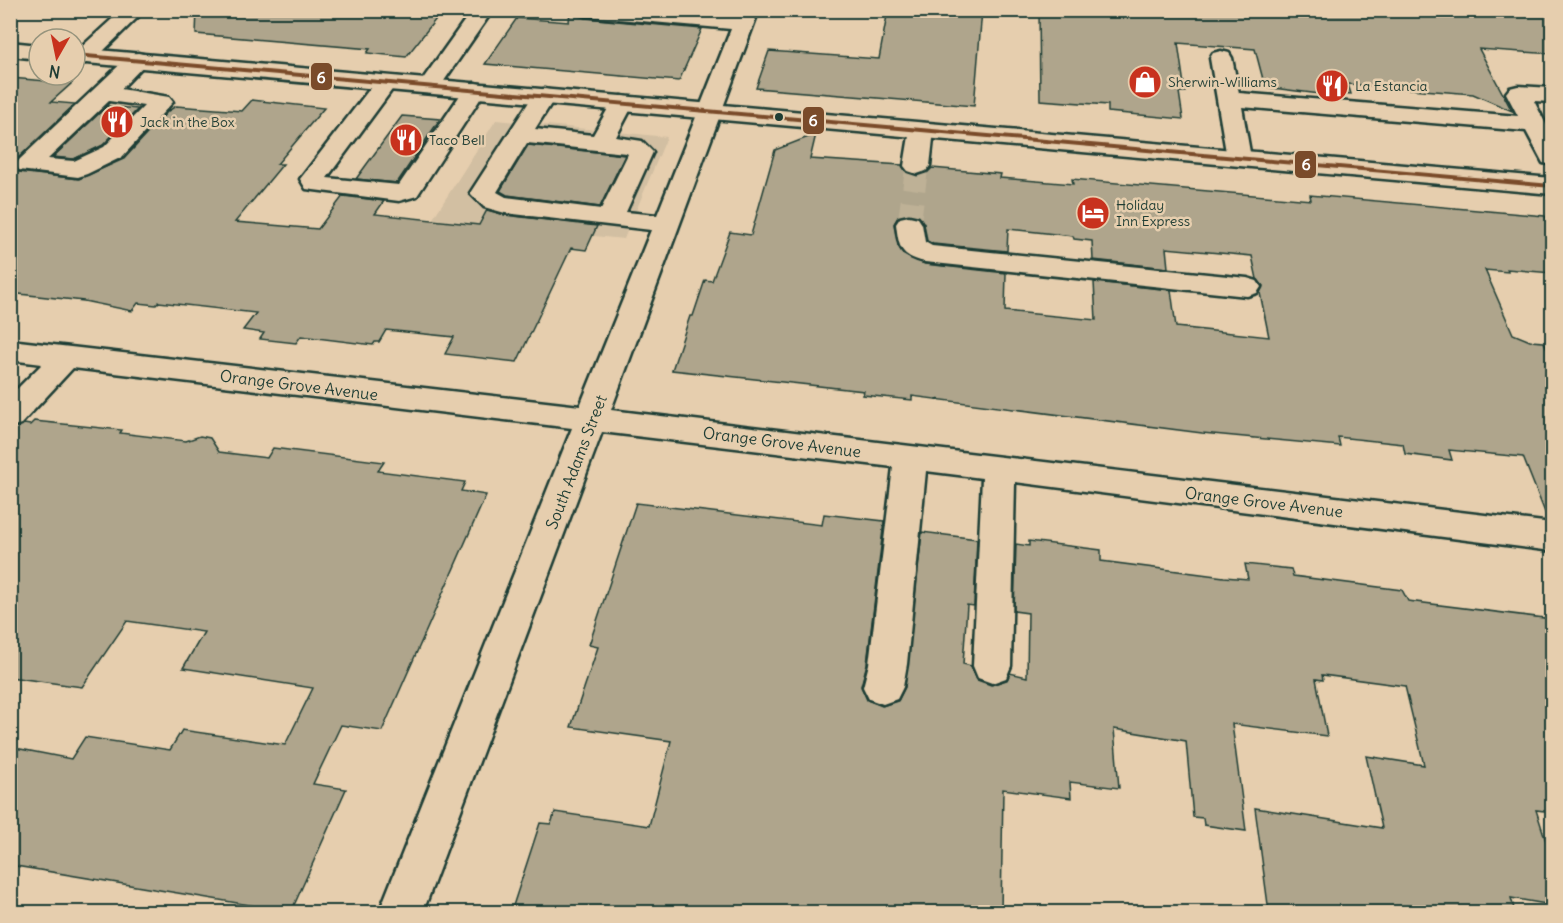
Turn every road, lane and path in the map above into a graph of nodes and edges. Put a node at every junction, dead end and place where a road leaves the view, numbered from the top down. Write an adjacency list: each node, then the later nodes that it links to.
1 (135, 10): 6 (street)
2 (483, 10): 12 (street)
3 (585, 10): 4 (street)
4 (746, 17): 19 (street, South Adams Street)
5 (10, 49): 7 (street)
6 (87, 50)
7 (27, 51)
8 (87, 56): 10 (street)
9 (1221, 58): 17 (street)
10 (138, 60): 11 (street); 14 (street)
11 (386, 83): 12 (street); 13 (street)
12 (429, 86): 13 (street)
13 (475, 90): 16 (street)
14 (104, 93): 14 (street)
15 (1552, 95): 20 (street)
16 (544, 96): 18 (street); 22 (street)
17 (1229, 99): 20 (street); 24 (street)
18 (622, 103): 19 (street); 23 (street)
19 (710, 111): 21 (street); 28 (street, South Adams Street)
20 (1535, 125): 25 (street)
21 (922, 130): 24 (street); 26 (street)
22 (520, 135): 23 (street); 30 (street)
23 (602, 143): 27 (street)
24 (1239, 158): 29 (street)
25 (1552, 158)
26 (917, 166)
27 (633, 172): 28 (street); 30 (street)
28 (685, 177): 31 (street, South Adams Street)
29 (1552, 186)
30 (610, 218): 31 (street)
31 (667, 224): 37 (street, South Adams Street)
32 (909, 224): 33 (street)
33 (1248, 287)
34 (10, 350): 35 (street, Orange Grove Avenue)
35 (66, 357): 36 (street); 37 (street, Orange Grove Avenue)
36 (10, 416)
37 (592, 420): 38 (street, Orange Grove Avenue); 43 (street, South Adams Street)
38 (911, 457): 39 (street, Orange Grove Avenue); 42 (street)
39 (999, 470): 40 (street, Orange Grove Avenue); 41 (street)
40 (1552, 537)
41 (992, 666)
42 (883, 687)
43 (401, 912)

